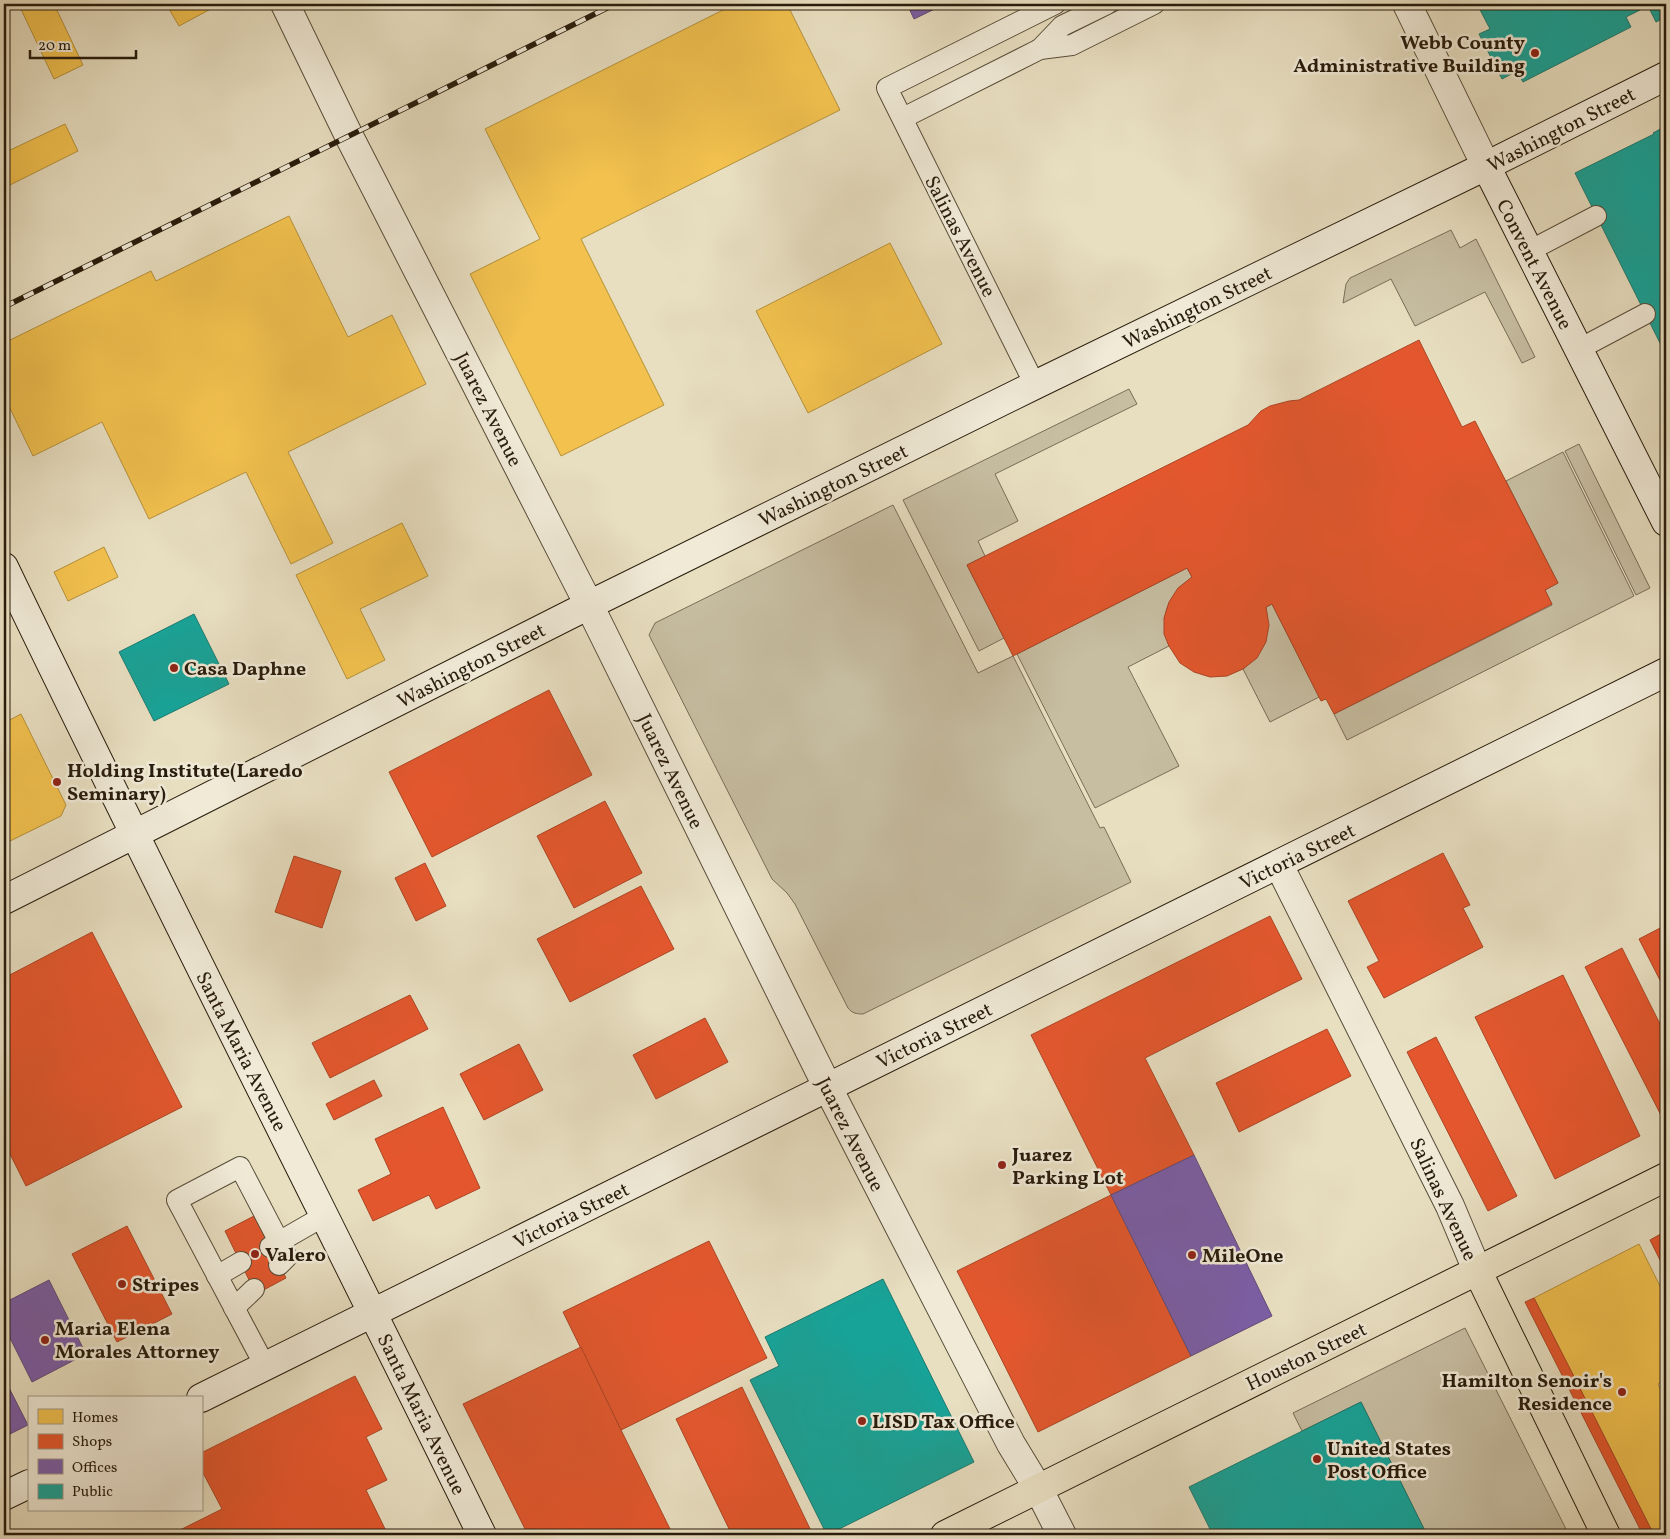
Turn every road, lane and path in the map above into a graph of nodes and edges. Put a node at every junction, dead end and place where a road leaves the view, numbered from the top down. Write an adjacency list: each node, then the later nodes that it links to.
1 (285, 4): 17 (main road, Juarez Avenue)
2 (1054, 4): 8 (lane, Salinas Avenue)
3 (1107, 4): 6 (lane)
4 (1154, 4): 6 (lane)
5 (1407, 4): 9 (main road, Convent Avenue)
6 (1040, 49): 8 (lane)
7 (1666, 76): 9 (main road, Washington Street)
8 (902, 118): 14 (lane, Salinas Avenue)
9 (1486, 166): 11 (main road, Convent Avenue); 14 (main road, Washington Street)
10 (1596, 216): 11 (lane)
11 (1529, 251): 13 (main road, Convent Avenue)
12 (1645, 314): 13 (lane)
13 (1579, 349): 15 (main road, Convent Avenue)
14 (1035, 385): 17 (main road, Washington Street)
15 (1666, 522)
16 (4, 567): 19 (main road, Santa Maria Avenue)
17 (589, 605): 19 (main road, Washington Street); 22 (main road, Juarez Avenue)
18 (1666, 672): 20 (main road, Victoria Street)
19 (134, 835): 21 (main road, Washington Street); 24 (main road, Santa Maria Avenue)
20 (1279, 865): 22 (main road, Victoria Street); 28 (main road, Salinas Avenue)
21 (4, 900)
22 (828, 1088): 32 (main road, Victoria Street); 36 (main road, Juarez Avenue)
23 (1666, 1177): 28 (main road, Houston Street)
24 (324, 1216): 25 (lane); 32 (main road, Santa Maria Avenue)
25 (274, 1244): 27 (lane); 29 (lane)
26 (240, 1262): 29 (lane)
27 (279, 1265)
28 (1477, 1270): 36 (main road, Houston Street); 41 (main road, Salinas Avenue)
29 (217, 1276): 31 (lane)
30 (254, 1289): 31 (lane)
31 (234, 1308): 33 (lane)
32 (373, 1313): 33 (main road, Victoria Street); 38 (main road, Santa Maria Avenue)
33 (265, 1366): 34 (main road, Victoria Street)
34 (202, 1398)
35 (28, 1484): 37 (main road)
36 (1039, 1490): 39 (main road, Houston Street); 40 (main road, Juarez Avenue)
37 (4, 1496)
38 (482, 1535)
39 (946, 1535)
40 (1062, 1535)
41 (1606, 1535)

